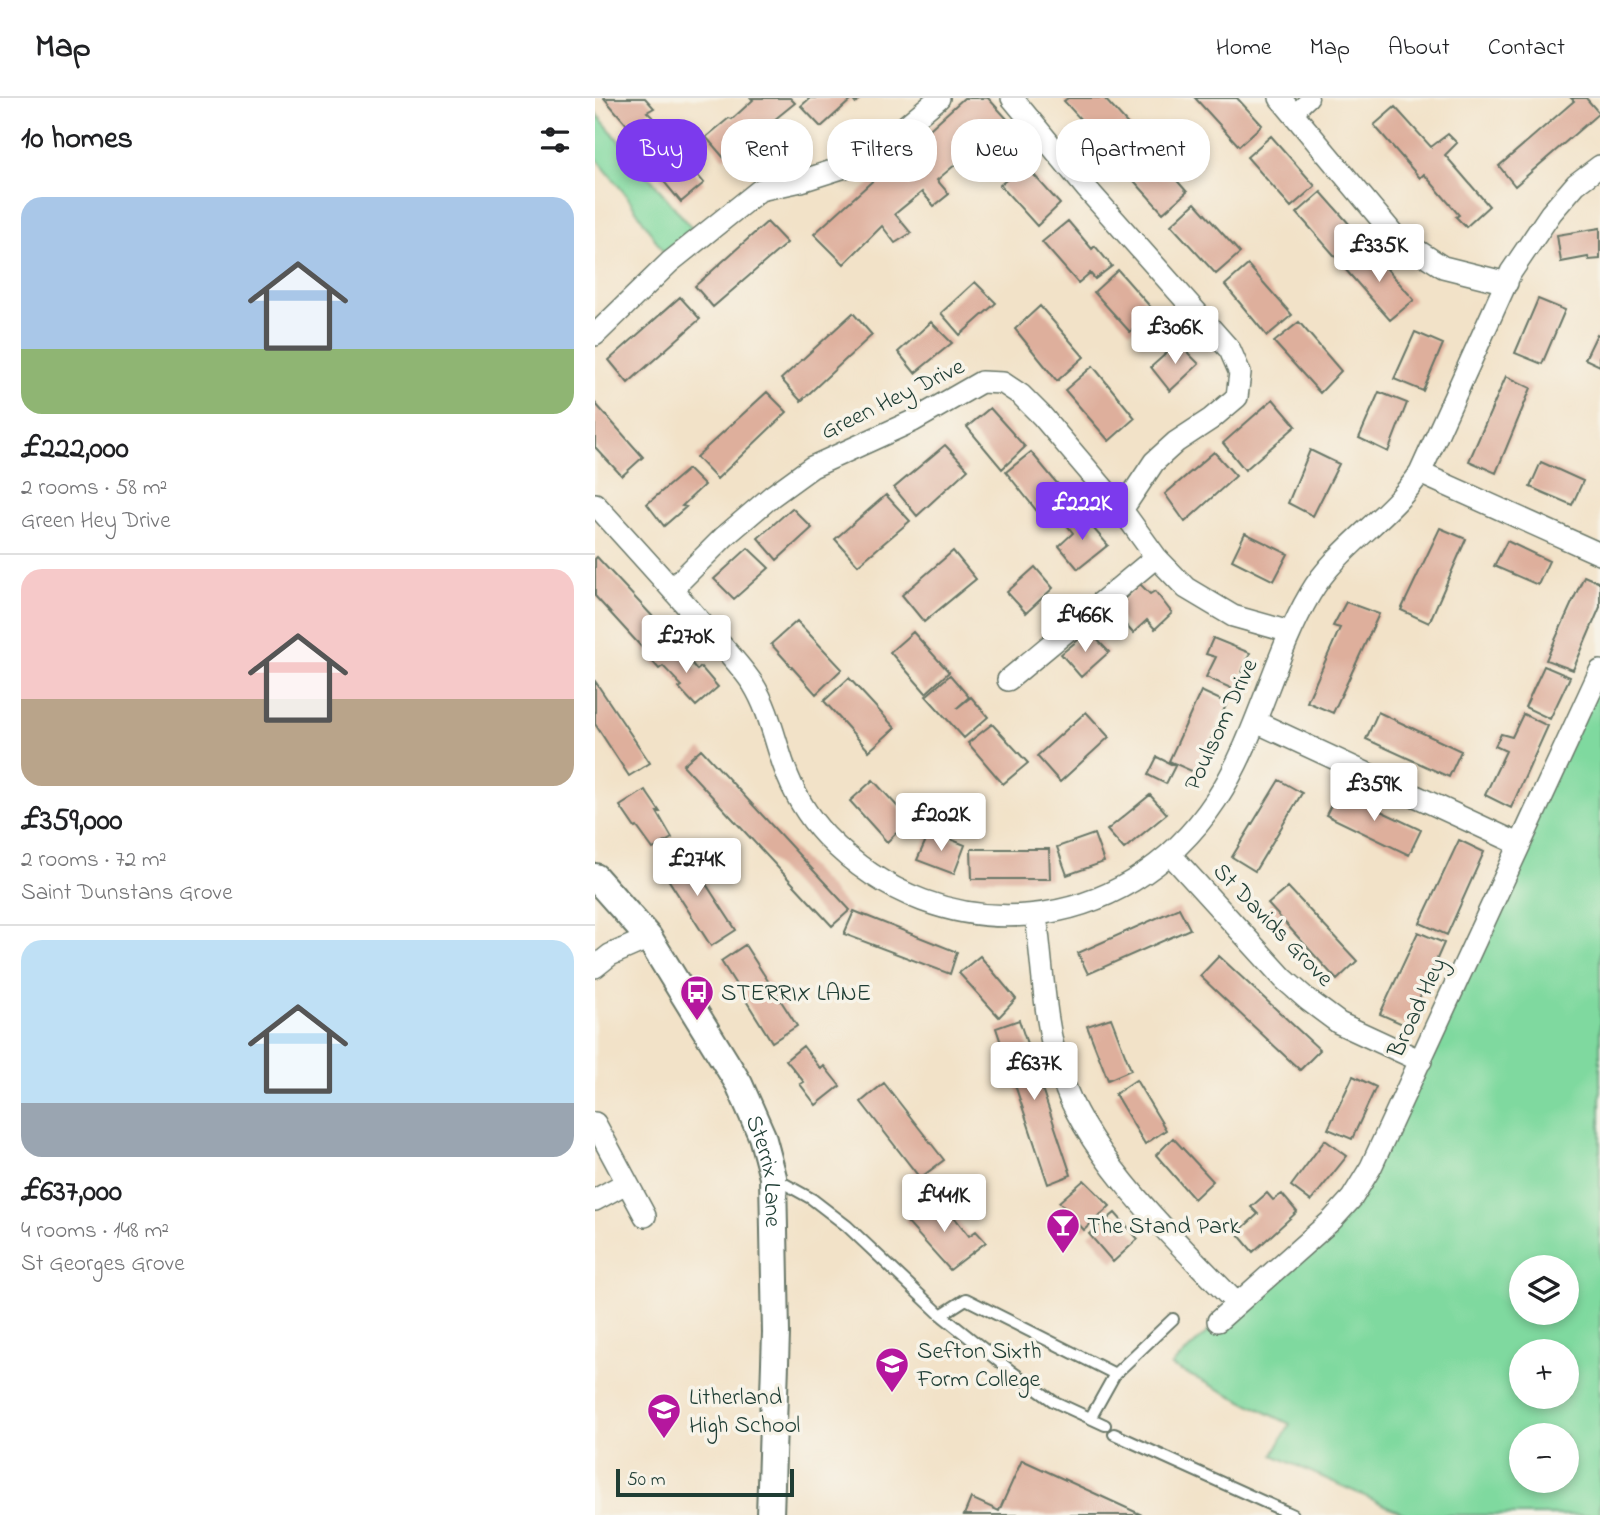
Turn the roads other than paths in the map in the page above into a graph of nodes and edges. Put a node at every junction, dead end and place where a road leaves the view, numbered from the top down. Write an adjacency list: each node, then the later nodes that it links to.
1 (939, 98): 7 (street)
2 (1012, 98): 10 (street)
3 (1310, 98): 4 (street)
4 (1287, 106): 6 (street)
5 (1600, 166): 6 (street, Poulsom Drive)
6 (1507, 283): 8 (street, Poulsom Drive)
7 (595, 335)
8 (1420, 473): 11 (street); 14 (street, Poulsom Drive)
9 (595, 504): 13 (street, Poulsom Drive)
10 (1122, 510): 12 (street, Green Hey Drive); 13 (street, Green Hey Drive)
11 (1600, 554)
12 (1156, 557): 14 (street, Green Hey Drive); 16 (street)
13 (672, 589): 21 (street, Poulsom Drive)
14 (1290, 632): 17 (street, Poulsom Drive)
15 (1600, 671): 18 (street, Broad Hey)
16 (1008, 680)
17 (1256, 722): 18 (street); 19 (street, Poulsom Drive)
18 (1520, 844): 24 (street, Broad Hey)
19 (1170, 854): 21 (street, Poulsom Drive); 24 (street, St Davids Grove)
20 (595, 877): 22 (street, Sterrix Lane)
21 (1036, 916): 30 (street)
22 (649, 938): 23 (street); 26 (street, Sterrix Lane)
23 (595, 967)
24 (1420, 1062): 30 (street, Broad Hey)
25 (595, 1123): 27 (street)
26 (773, 1177): 31 (lane); 38 (street, Sterrix Lane)
27 (626, 1183): 28 (street); 29 (street)
28 (595, 1200)
29 (645, 1216)
30 (1237, 1304): 33 (street, Broad Hey)
31 (941, 1315): 34 (lane); 35 (lane)
32 (1173, 1319): 34 (lane)
33 (1219, 1321)
34 (1115, 1374): 35 (lane)
35 (1091, 1417): 36 (lane)
36 (1105, 1425)
37 (1114, 1433): 39 (lane)
38 (770, 1515)
39 (1293, 1515)

